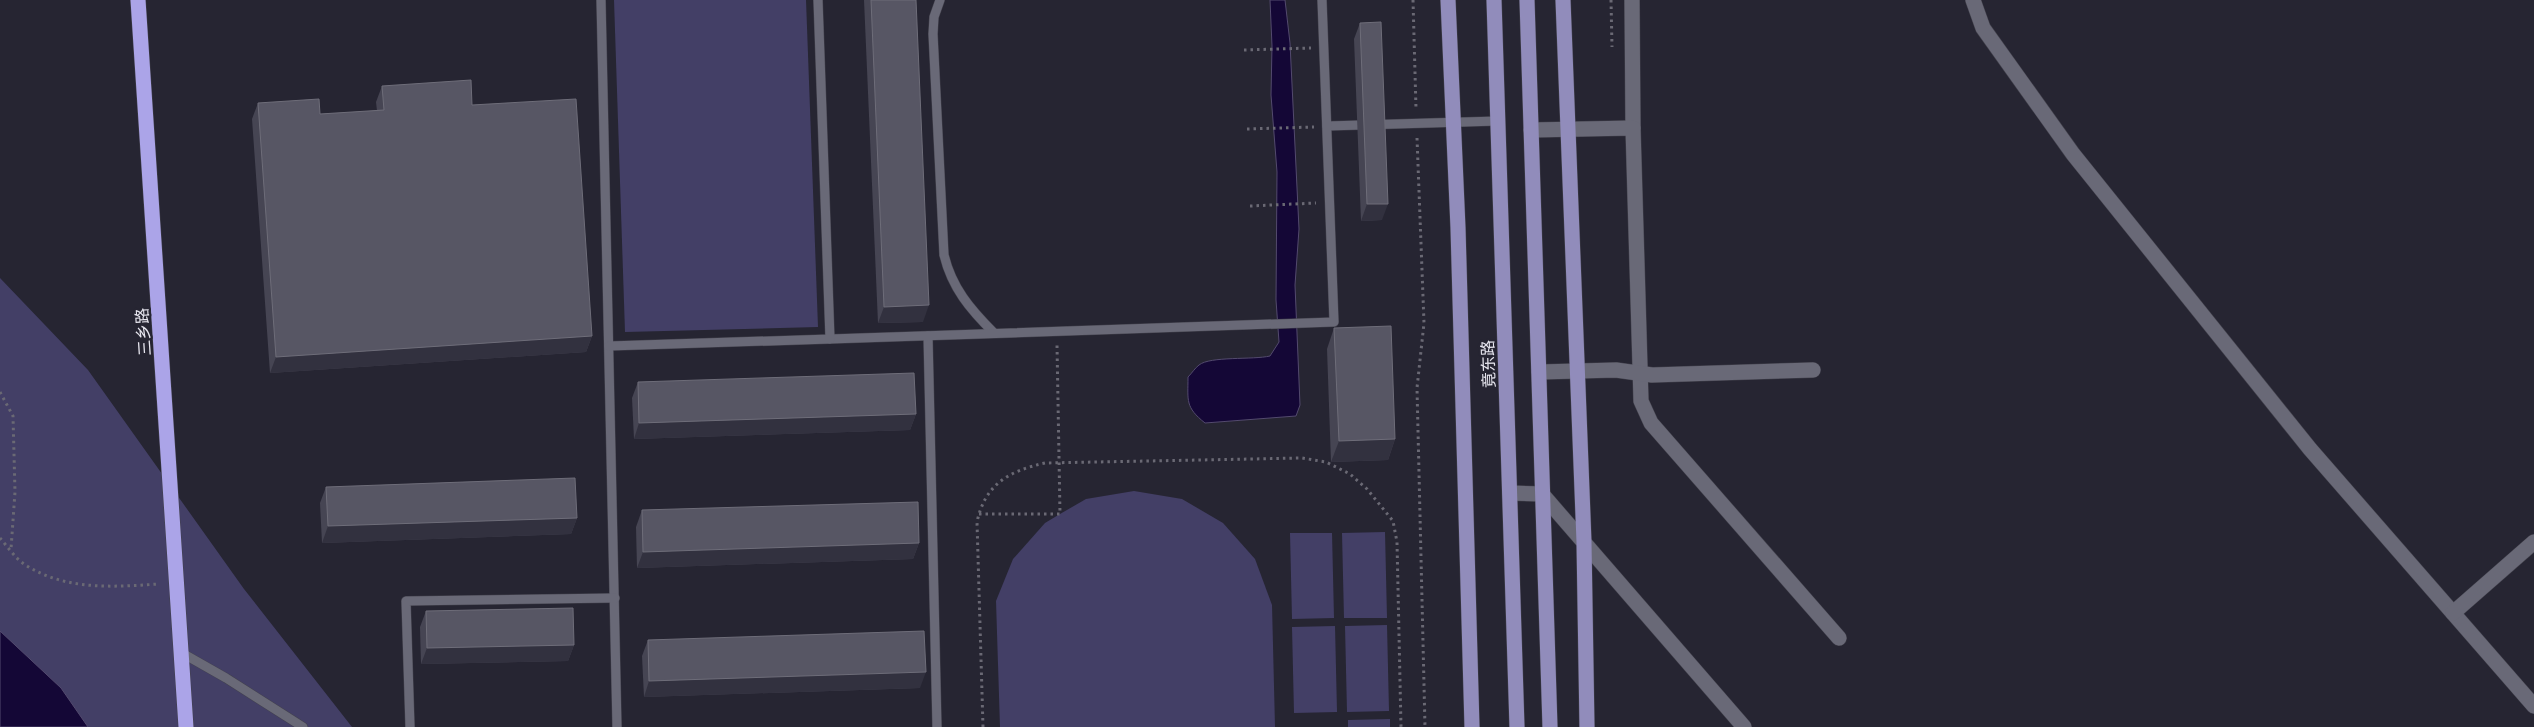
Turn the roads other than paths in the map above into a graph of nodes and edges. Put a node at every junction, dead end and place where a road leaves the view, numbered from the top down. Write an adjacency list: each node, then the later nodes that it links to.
1 (138, 0): 33 (highway, 三乡路)
2 (601, 0): 21 (lane)
3 (818, 0): 20 (lane)
4 (940, 0): 18 (lane)
5 (1322, 0): 14 (lane)
6 (1448, 0): 13 (main road)
7 (1494, 0): 12 (main road, 竟东路)
8 (1527, 0): 17 (main road)
9 (1563, 0): 16 (main road)
10 (1632, 0): 15 (street)
11 (1973, 0): 31 (street)
12 (1498, 122): 13 (lane); 26 (main road, 竟东路)
13 (1454, 123): 14 (lane); 40 (main road)
14 (1327, 126): 18 (lane)
15 (1633, 128): 16 (street); 25 (street)
16 (1568, 129): 17 (street); 23 (main road)
17 (1531, 130): 24 (main road)
18 (994, 333): 19 (lane)
19 (928, 336): 20 (lane); 39 (lane)
20 (830, 339): 21 (lane)
21 (609, 346): 30 (lane)
22 (1814, 370): 25 (street)
23 (1576, 371): 24 (street); 25 (street); 28 (main road)
24 (1539, 372): 27 (main road)
25 (1640, 374): 32 (street)
26 (1510, 493): 27 (street); 41 (main road, 竟东路)
27 (1542, 494): 28 (street); 42 (main road)
28 (1584, 542): 43 (main road); 44 (street)
29 (2534, 542): 31 (street)
30 (615, 598): 37 (lane); 38 (lane)
31 (2453, 613): 34 (street)
32 (1839, 638)
33 (182, 657): 35 (highway, 三乡路); 36 (lane)
34 (2534, 706)
35 (186, 727)
36 (303, 727)
37 (410, 727)
38 (617, 727)
39 (937, 727)
40 (1472, 727)
41 (1517, 727)
42 (1550, 727)
43 (1587, 727)
44 (1744, 727)

